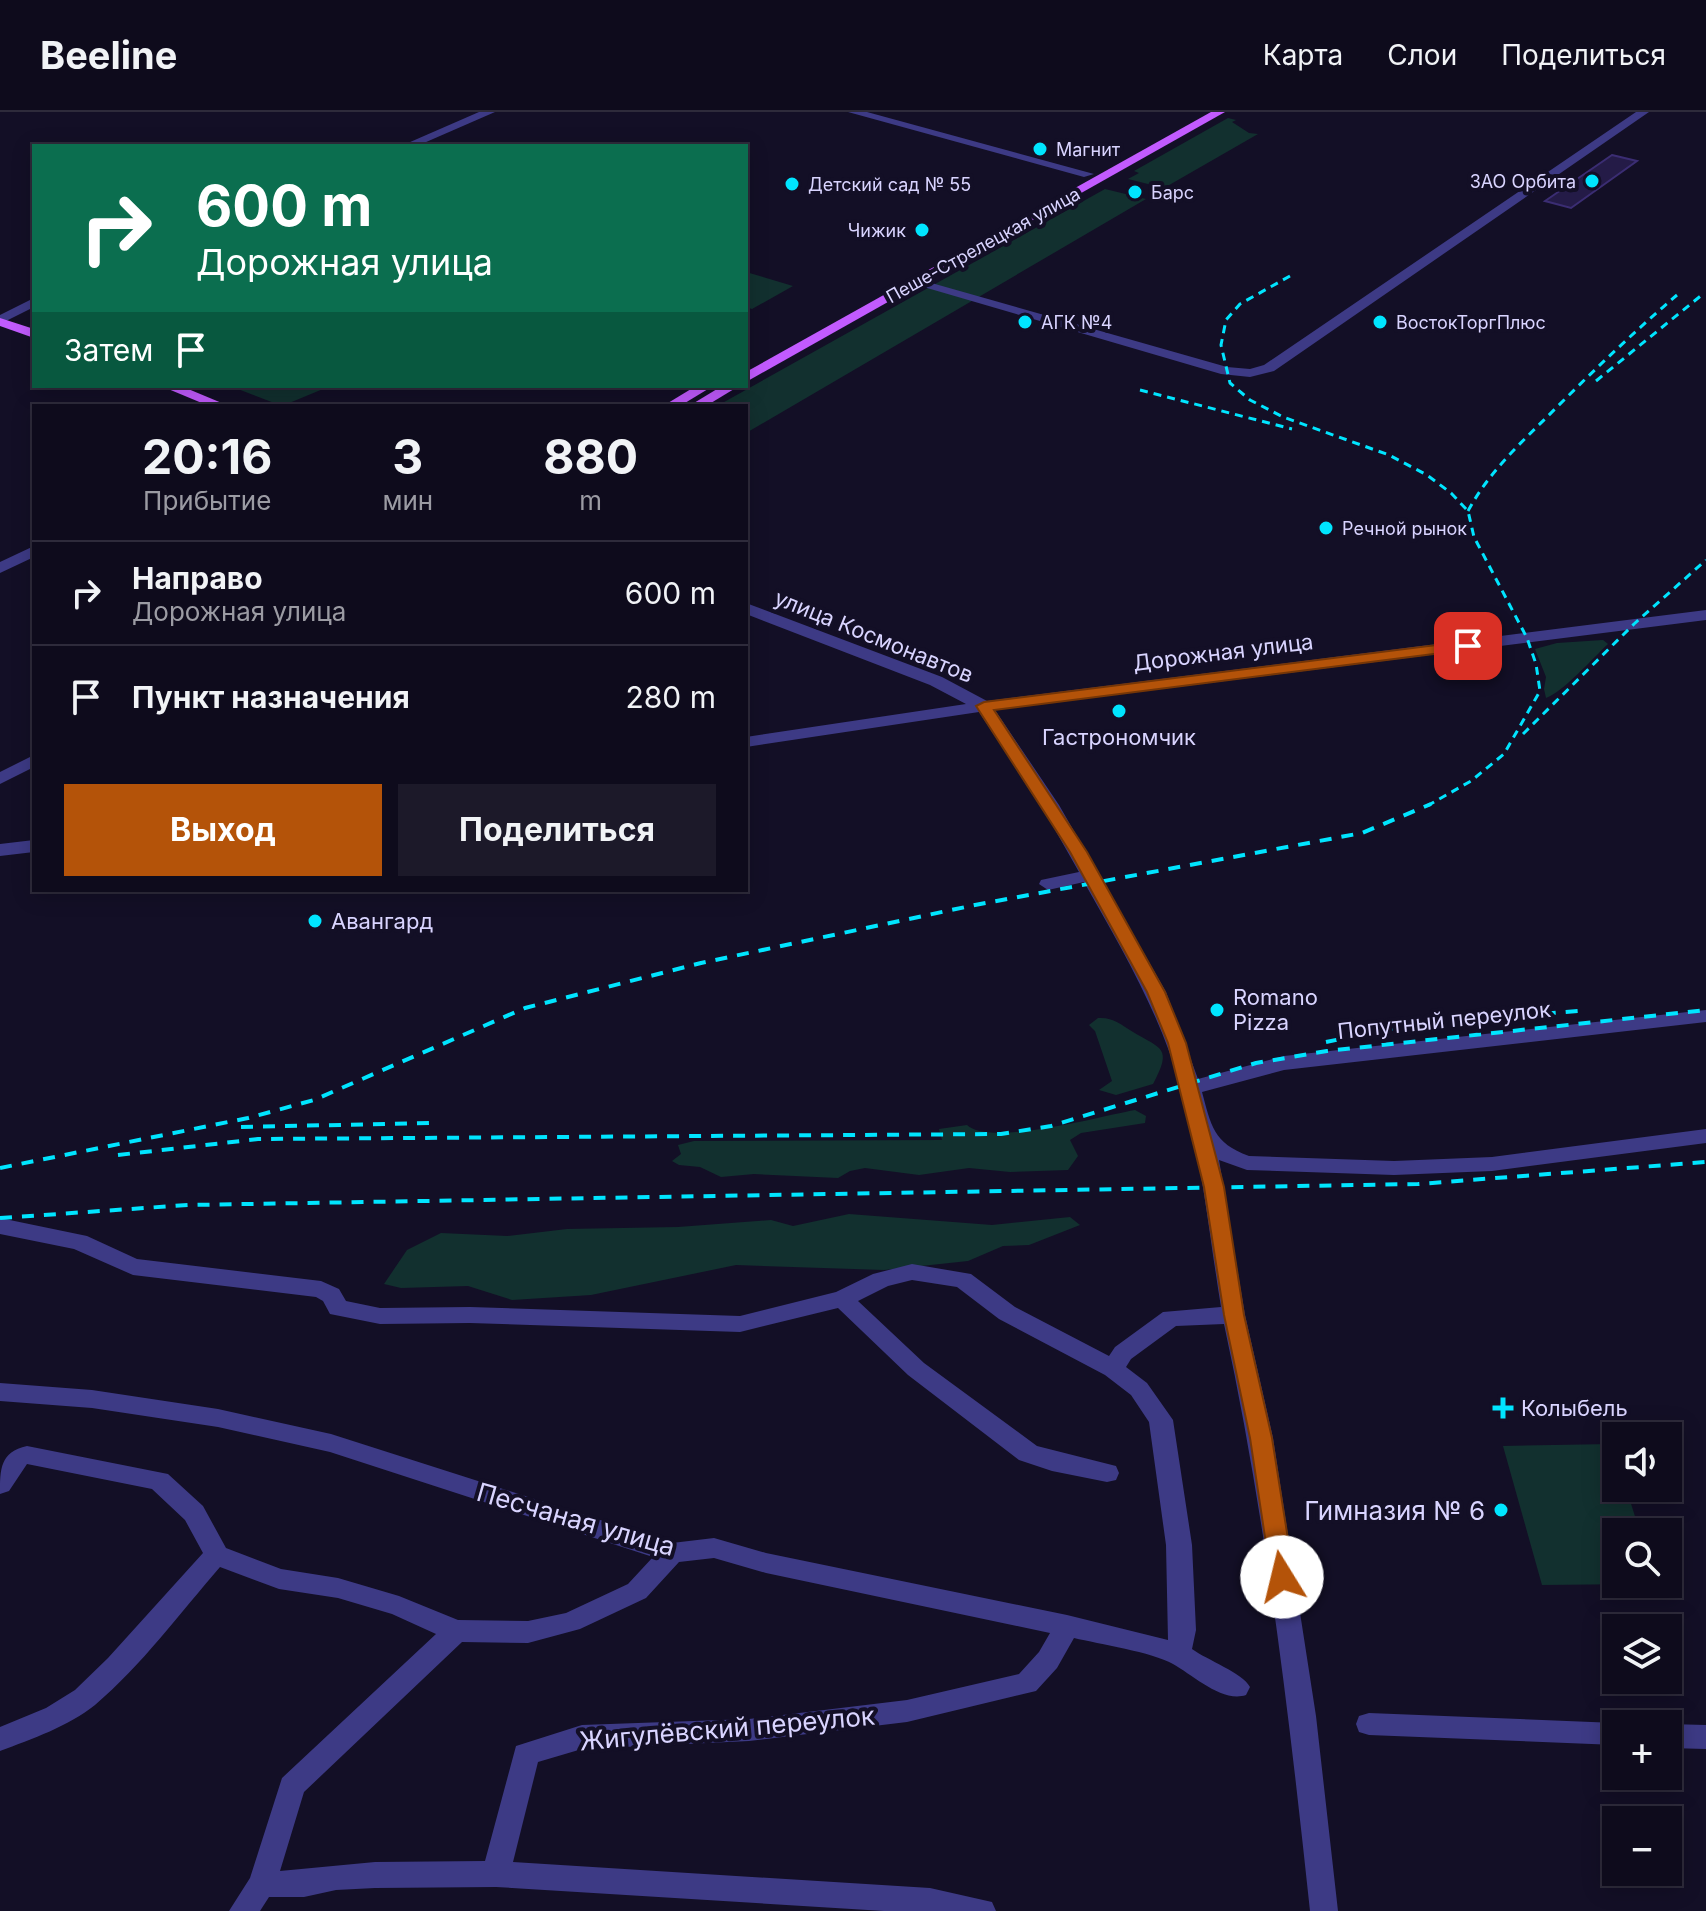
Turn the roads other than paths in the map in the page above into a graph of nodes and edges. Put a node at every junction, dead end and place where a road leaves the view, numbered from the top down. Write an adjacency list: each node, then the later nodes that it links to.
1 (489, 112): 6 (street)
2 (854, 112): 7 (street)
3 (1198, 112): 7 (main road, Пеше-Стрелецкая улица)
4 (1219, 112): 8 (main road, Пеше-Стрелецкая улица)
5 (1643, 112): 8 (street)
6 (412, 144)
7 (1088, 174): 12 (main road, Пеше-Стрелецкая улица)
8 (916, 283): 13 (main road, Пеше-Стрелецкая улица)
9 (32, 303): 10 (street)
10 (0, 321): 11 (main road)
11 (32, 333)
12 (748, 363)
13 (748, 377)
14 (173, 388): 17 (main road)
15 (702, 388): 18 (main road)
16 (728, 388): 19 (main road)
17 (217, 404)
18 (674, 404)
19 (700, 404)
20 (32, 552): 21 (street)
21 (0, 568)
22 (748, 609): 24 (street, улица Космонавтов)
23 (1706, 615): 25 (street, Дорожная улица)
24 (936, 681): 25 (street); 26 (street, улица Космонавтов)
25 (1044, 699): 26 (street, Дорожная улица)
26 (984, 706): 27 (street, Дорожная улица); 32 (street)
27 (748, 742)
28 (32, 761): 29 (street)
29 (0, 779)
30 (32, 846): 31 (street)
31 (0, 850)
32 (1091, 875): 33 (street); 35 (street)
33 (1048, 884)
34 (1706, 1016): 35 (street, Попутный переулок)
35 (1190, 1088): 37 (street)
36 (1706, 1136): 37 (street)
37 (1204, 1137): 40 (street)
38 (0, 1226): 39 (street)
39 (842, 1299): 41 (street); 43 (street)
40 (1234, 1315): 41 (street); 60 (street)
41 (1113, 1369): 49 (street)
42 (0, 1392): 45 (street, Песчаная улица)
43 (1107, 1473)
44 (0, 1484): 46 (street)
45 (672, 1553): 47 (street, Песчаная улица); 48 (street)
46 (216, 1555): 48 (street); 55 (street)
47 (1067, 1626): 49 (street, Песчаная улица); 56 (street, Жигулёвский переулок)
48 (456, 1631): 57 (street)
49 (1178, 1653): 50 (street, Песчаная улица)
50 (1237, 1687)
51 (1369, 1724): 52 (street)
52 (1602, 1733)
53 (1682, 1736): 54 (street)
54 (1706, 1737)
55 (0, 1739)
56 (496, 1874): 57 (street); 59 (street)
57 (262, 1884): 58 (street)
58 (243, 1911)
59 (982, 1911)
60 (1324, 1911)

